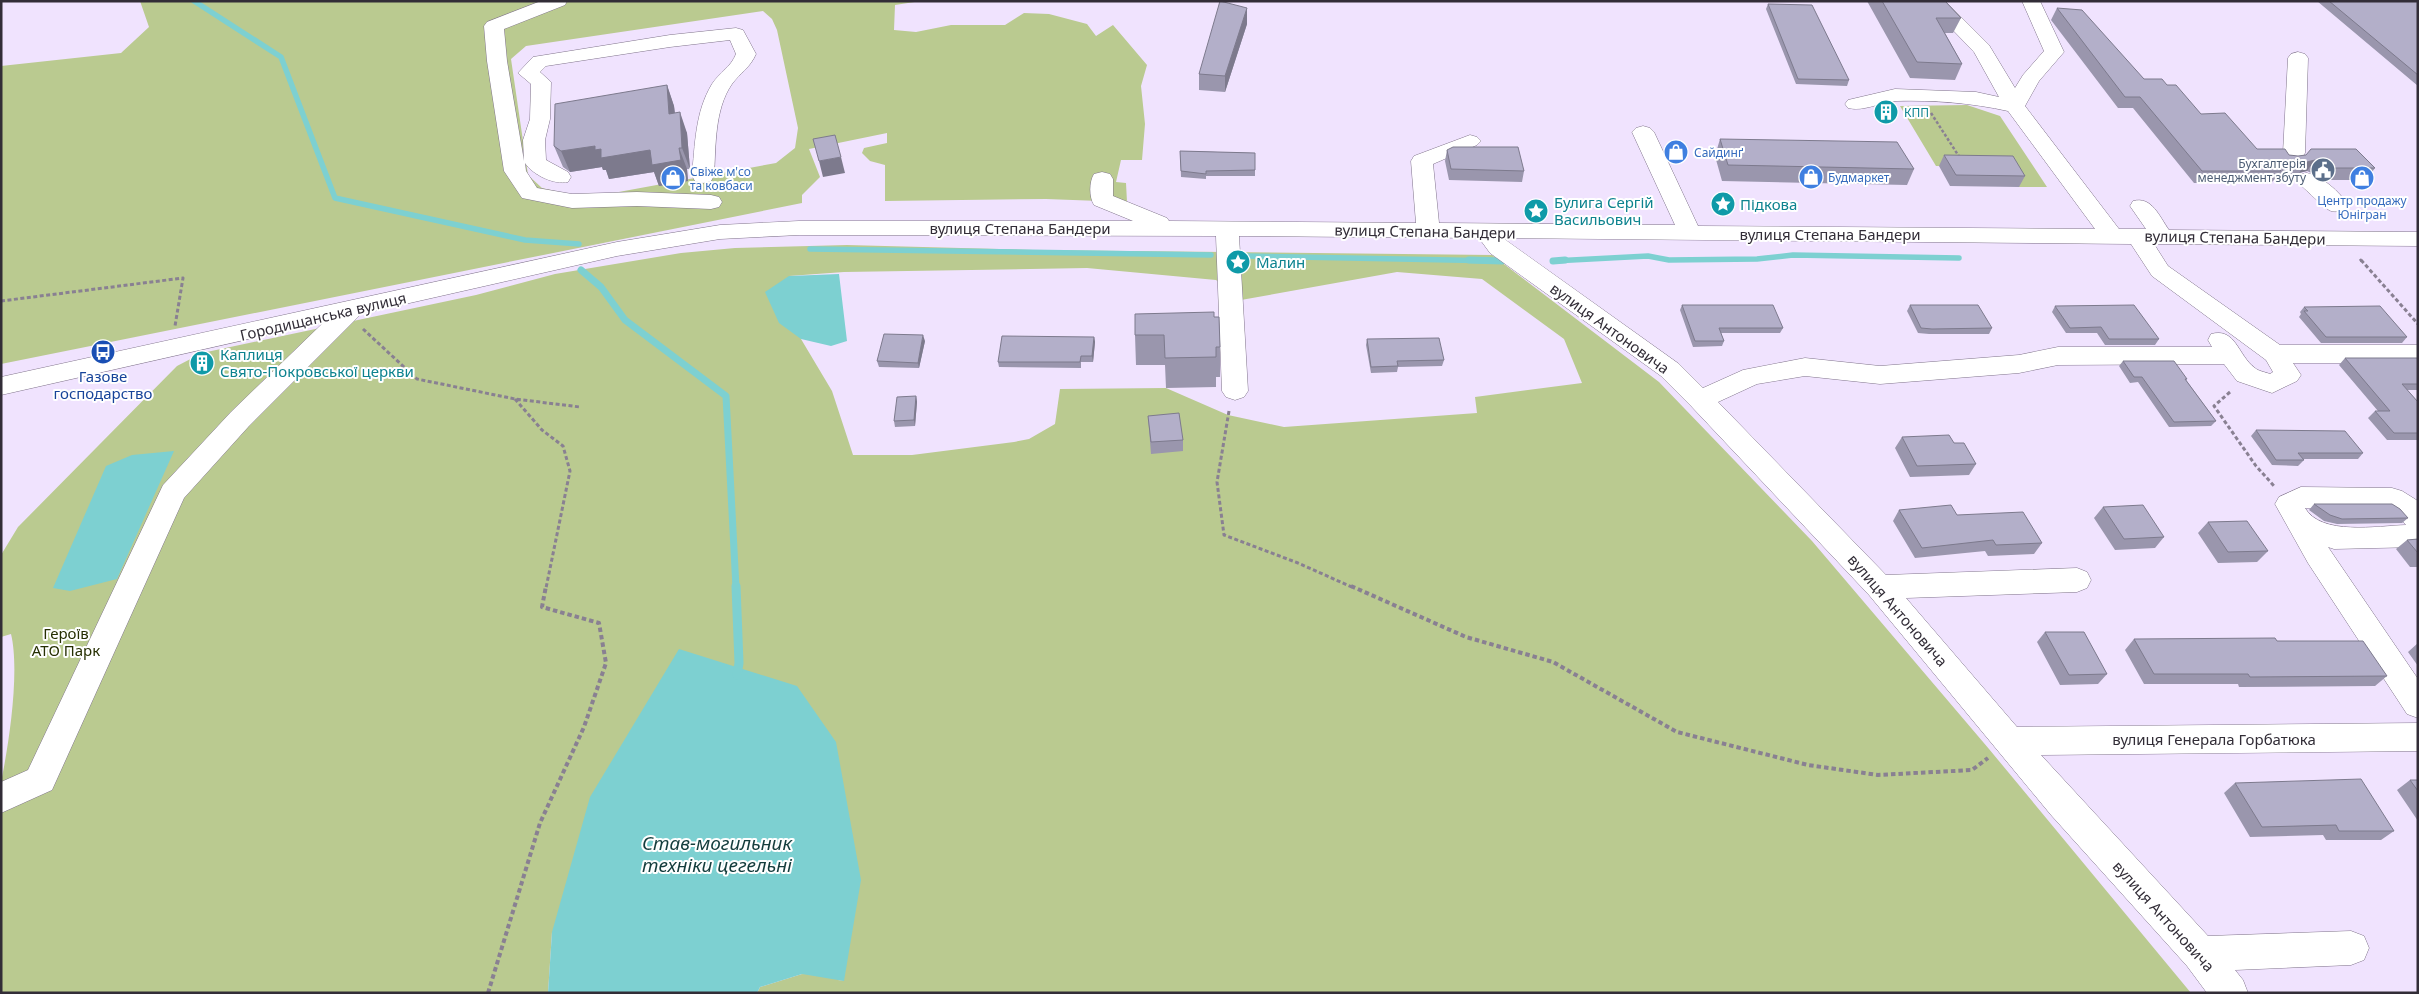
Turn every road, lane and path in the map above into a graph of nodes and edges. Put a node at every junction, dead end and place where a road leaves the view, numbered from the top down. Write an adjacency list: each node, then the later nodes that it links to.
1 (558, 1): 14 (street)
2 (1934, 1): 7 (street)
3 (2031, 1): 7 (street)
4 (2298, 58): 16 (street)
5 (1911, 101): 6 (street); 7 (street); 10 (path)
6 (1855, 104)
7 (2015, 106): 22 (street)
8 (1643, 132): 21 (street)
9 (1470, 141): 19 (street)
10 (1960, 159)
11 (703, 176): 12 (street)
12 (560, 178)
13 (1102, 179): 17 (street)
14 (711, 202)
15 (2140, 206): 24 (street)
16 (2337, 206)
17 (1172, 229): 18 (street, вулиця Степана Бандери); 27 (street, вулиця Степана Бандери)
18 (1227, 230): 19 (street, вулиця Степана Бандери); 38 (street)
19 (1428, 231): 20 (street, вулиця Степана Бандери)
20 (1486, 232): 21 (street, вулиця Степана Бандери); 40 (street, вулиця Антоновича)
21 (1690, 233): 22 (street, вулиця Степана Бандери)
22 (2112, 236): 23 (street, вулиця Степана Бандери)
23 (2138, 236): 24 (street, вулиця Степана Бандери); 28 (street)
24 (2163, 236): 25 (street, вулиця Степана Бандери)
25 (2418, 239)
26 (2354, 252): 31 (path)
27 (585, 256): 30 (street, Городищанська вулиця)
28 (2160, 271): 33 (street); 35 (street)
29 (1, 301): 32 (path)
30 (344, 317): 32 (street, Городищанська вулиця); 39 (path); 50 (street)
31 (2418, 324)
32 (172, 349): 37 (street, Городищанська вулиця)
33 (2276, 354): 34 (street); 36 (street)
34 (2418, 354)
35 (2231, 355): 36 (street); 40 (street)
36 (2246, 375): 42 (path)
37 (1, 386)
38 (1235, 391): 49 (path)
39 (515, 399): 41 (path); 53 (path)
40 (1700, 400): 46 (street, вулиця Антоновича)
41 (580, 407)
42 (2294, 514): 43 (street); 44 (street); 47 (street)
43 (2418, 521)
44 (2418, 536)
45 (2077, 580): 46 (street)
46 (1879, 587): 49 (street, вулиця Антоновича)
47 (2418, 705)
48 (2418, 737): 49 (street, вулиця Генерала Горбатюка)
49 (2011, 741): 52 (street, вулиця Антоновича)
50 (1, 798)
51 (2352, 948): 52 (street)
52 (2200, 954): 54 (street, вулиця Антоновича)
53 (488, 993)
54 (2230, 993)

